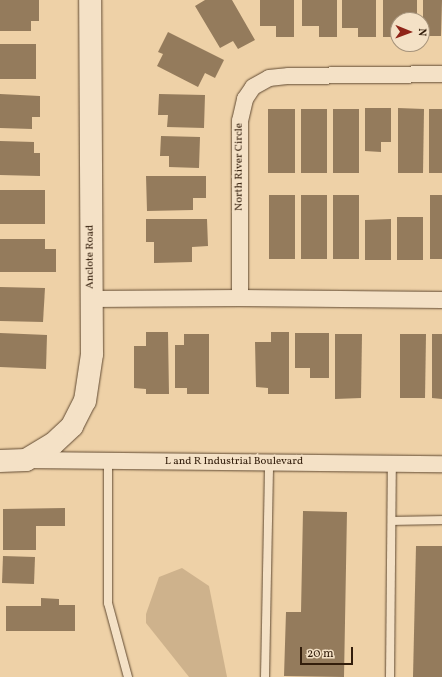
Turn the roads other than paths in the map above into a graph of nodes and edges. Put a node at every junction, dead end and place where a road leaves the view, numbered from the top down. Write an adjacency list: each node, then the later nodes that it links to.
1 (90, 0): 4 (street, Anclote Road)
2 (442, 74): 3 (street, North River Circle)
3 (240, 298): 4 (street); 5 (street)
4 (91, 299): 6 (street, Anclote Road)
5 (442, 300)
6 (26, 460): 7 (street, Anclote Road); 8 (street, L and R Industrial Boulevard)
7 (0, 461)
8 (108, 461): 9 (street, L and R Industrial Boulevard); 14 (lane)
9 (269, 462): 10 (street, L and R Industrial Boulevard); 15 (lane)
10 (392, 463): 11 (street, L and R Industrial Boulevard); 13 (lane)
11 (442, 464)
12 (442, 520): 13 (lane)
13 (393, 521): 16 (lane)
14 (128, 677)
15 (265, 677)
16 (390, 677)

